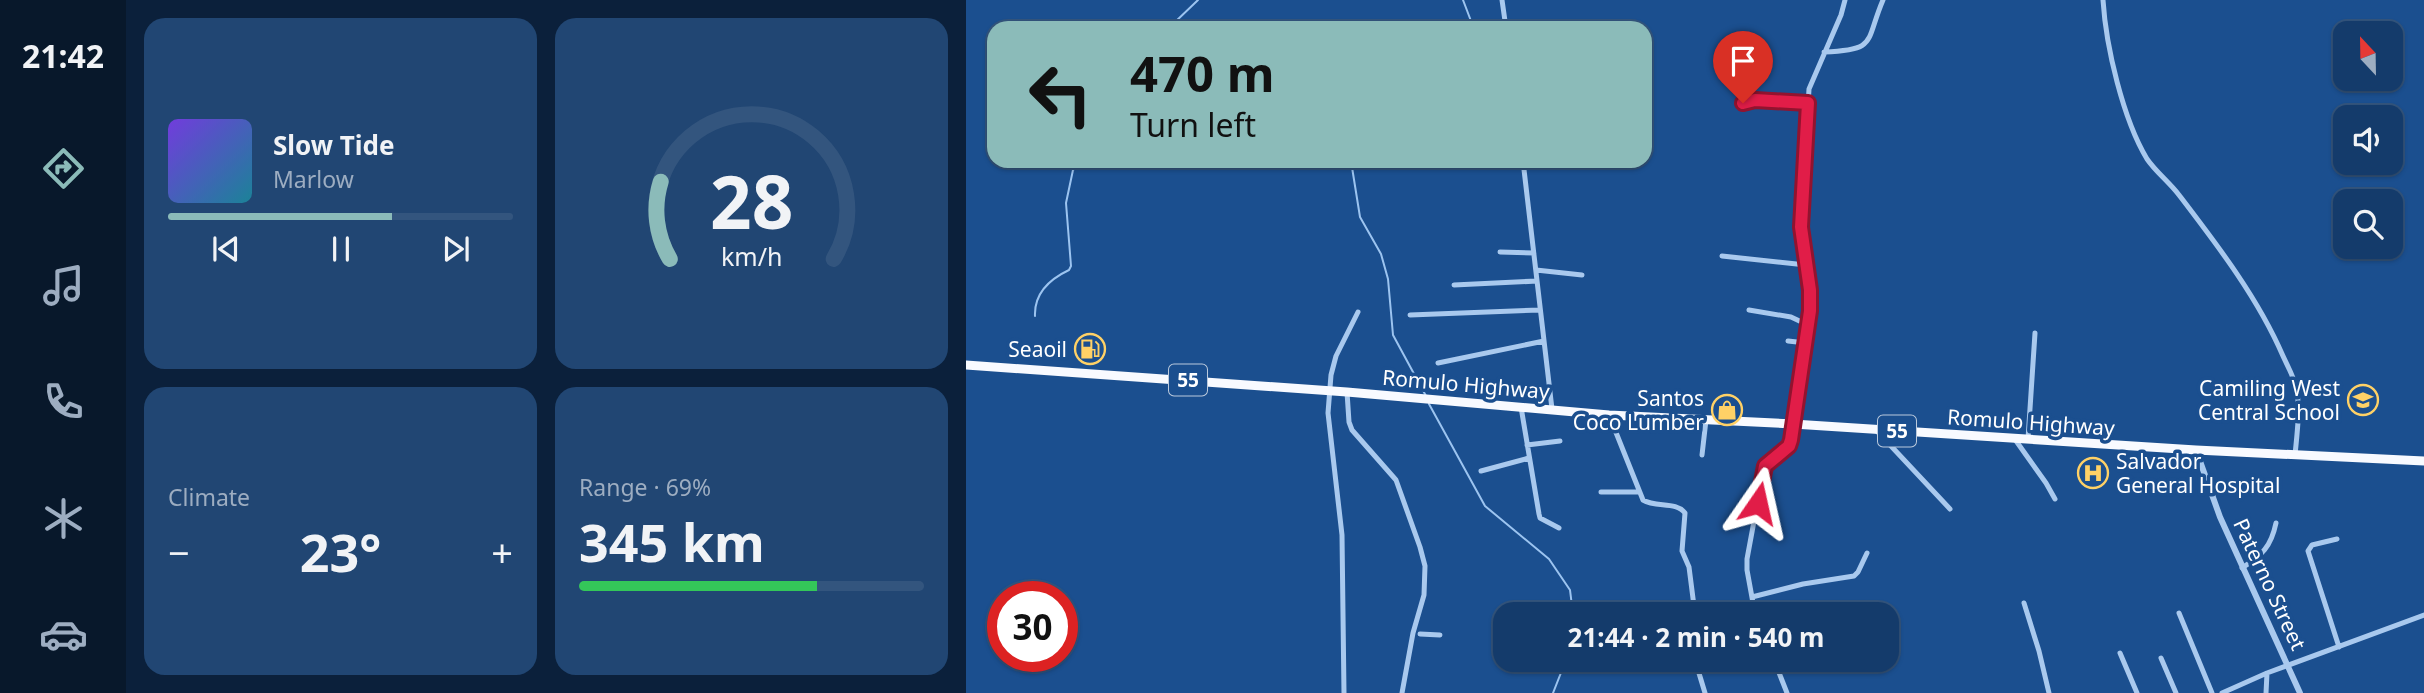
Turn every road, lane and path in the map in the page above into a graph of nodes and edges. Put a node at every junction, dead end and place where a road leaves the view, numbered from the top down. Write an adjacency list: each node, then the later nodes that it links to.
1 (1502, 0): 5 (street)
2 (1845, 0): 6 (street)
3 (1883, 0): 6 (street)
4 (2103, 0): 43 (street)
5 (1505, 21)
6 (1824, 52): 8 (street)
7 (1743, 103): 8 (street)
8 (1808, 103): 13 (street)
9 (1524, 168): 11 (street)
10 (1500, 252): 11 (street)
11 (1534, 253): 14 (street)
12 (1722, 256): 13 (street)
13 (1806, 265): 22 (street)
14 (1536, 270): 15 (street); 16 (street)
15 (1582, 275)
16 (1537, 281): 17 (street); 18 (street)
17 (1454, 285)
18 (1540, 310): 21 (street); 24 (street)
19 (1749, 310): 22 (street)
20 (1358, 312): 29 (street)
21 (1410, 315)
22 (1808, 325): 26 (street)
23 (2035, 333): 38 (street)
24 (1544, 341): 27 (street); 32 (street)
25 (1788, 341): 26 (street)
26 (1806, 343): 35 (street)
27 (1438, 363)
28 (966, 365): 29 (highway, Romulo Highway / 55)
29 (1329, 391): 30 (highway, Romulo Highway / 55); 71 (street)
30 (1348, 392): 31 (highway, Romulo Highway / 55); 62 (street)
31 (1520, 407): 32 (highway, Romulo Highway / 55); 40 (street)
32 (1552, 409): 33 (highway, Romulo Highway / 55)
33 (1609, 415): 34 (highway, Romulo Highway / 55); 48 (street)
34 (1706, 420): 35 (highway, Romulo Highway / 55); 42 (street)
35 (1793, 424): 36 (highway, Romulo Highway / 55); 56 (street)
36 (1876, 429): 37 (highway, Romulo Highway / 55); 50 (street)
37 (2014, 439): 38 (highway, Romulo Highway / 55); 49 (street)
38 (2028, 439): 41 (highway, Romulo Highway / 55)
39 (1560, 441): 40 (street)
40 (1527, 445): 44 (street)
41 (2196, 450): 43 (highway, Romulo Highway / 55); 55 (street, Paterno Street)
42 (1702, 455)
43 (2295, 455): 45 (highway, Romulo Highway / 55)
44 (1529, 458): 46 (street); 52 (street)
45 (2424, 461)
46 (1481, 471)
47 (1601, 492): 48 (street)
48 (1638, 492): 57 (street)
49 (2055, 499)
50 (1950, 509)
51 (2276, 523): 55 (street)
52 (1559, 528)
53 (2337, 540): 64 (street)
54 (1867, 553): 56 (street)
55 (2242, 568): 67 (street, Paterno Street)
56 (1752, 597): 58 (street)
57 (1693, 602)
58 (1753, 602)
59 (2024, 603): 75 (street)
60 (2179, 613): 78 (street)
61 (2424, 615): 64 (street)
62 (1416, 633): 63 (street); 72 (street)
63 (1440, 635)
64 (2339, 647): 67 (street)
65 (2120, 653): 76 (street)
66 (2161, 658): 77 (street)
67 (2288, 665): 70 (street); 81 (street, Paterno Street)
68 (1699, 672): 73 (street)
69 (1779, 672): 74 (street)
70 (2267, 673): 79 (street); 80 (street)
71 (1344, 693)
72 (1402, 693)
73 (1705, 693)
74 (1787, 693)
75 (2049, 693)
76 (2137, 693)
77 (2175, 693)
78 (2212, 693)
79 (2222, 693)
80 (2266, 693)
81 (2300, 693)

